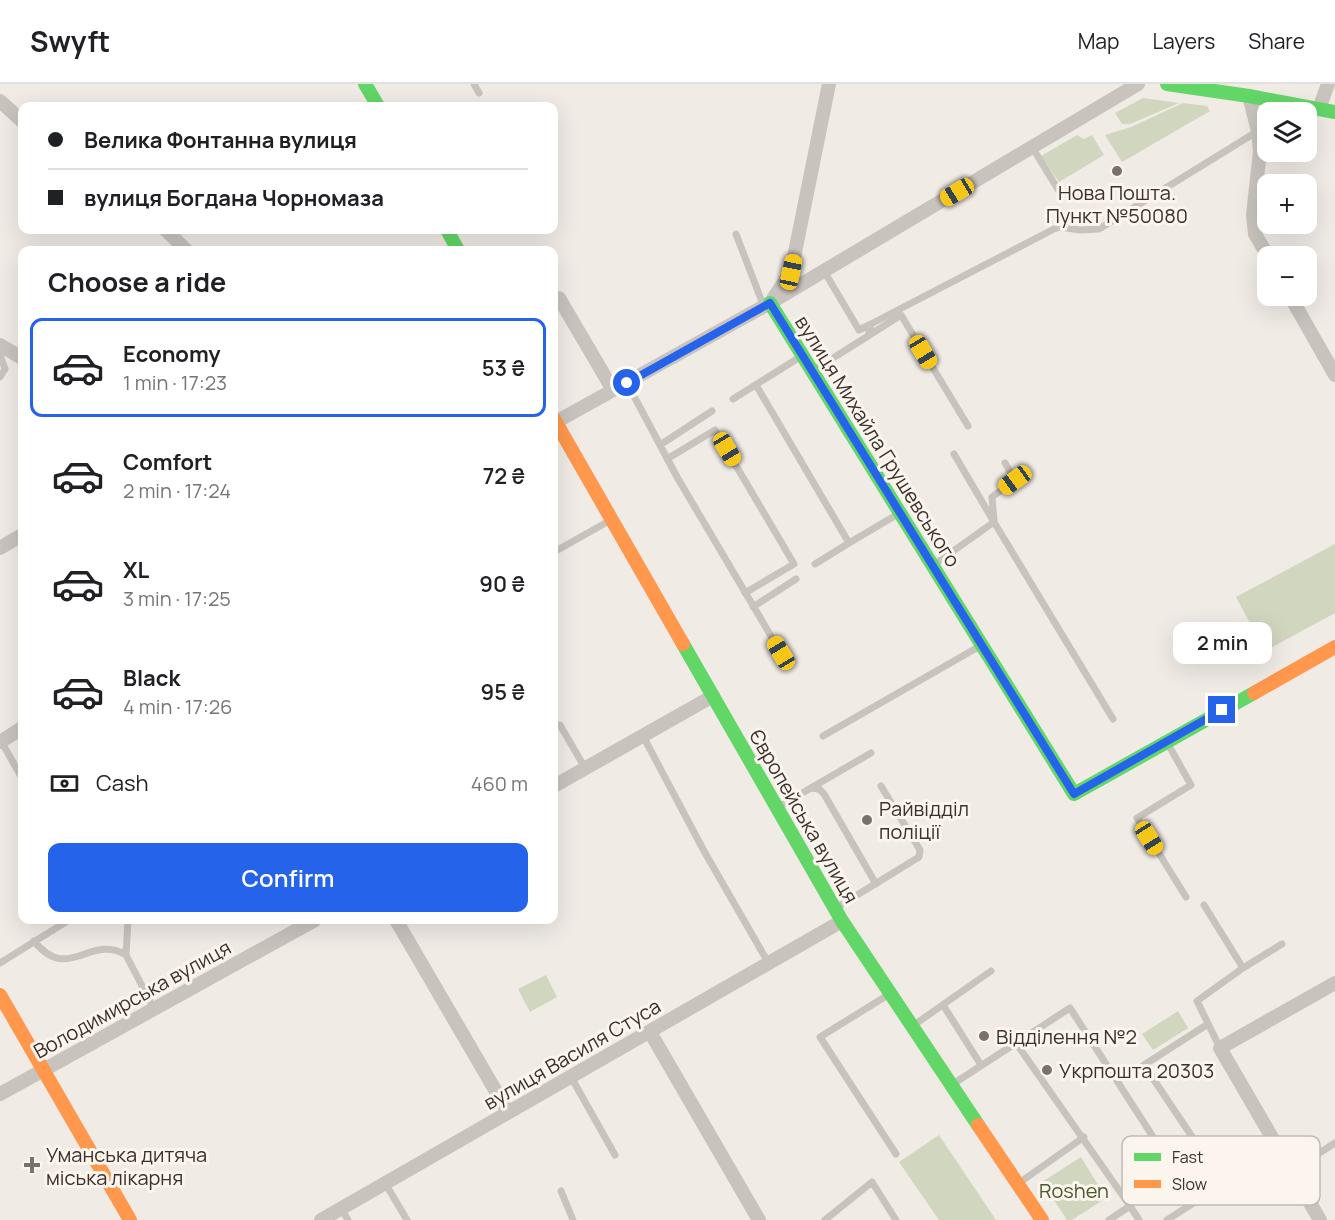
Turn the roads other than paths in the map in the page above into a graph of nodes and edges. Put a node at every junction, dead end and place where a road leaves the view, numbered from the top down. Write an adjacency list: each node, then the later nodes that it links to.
1 (365, 84): 10 (street)
2 (474, 84): 7 (lane)
3 (829, 84): 25 (street, вулиця Михайла Грушевського)
4 (1138, 84): 16 (street)
5 (1167, 84): 8 (street)
6 (1328, 84): 11 (street)
7 (479, 93)
8 (1249, 96): 11 (street); 14 (street)
9 (0, 100): 13 (street)
10 (376, 102)
11 (1319, 108): 12 (street)
12 (1335, 112)
13 (18, 117)
14 (1257, 127)
15 (1257, 132): 27 (lane)
16 (1032, 147): 18 (lane); 23 (street)
17 (1259, 162): 22 (street)
18 (1059, 191)
19 (170, 234): 21 (street)
20 (736, 234): 25 (lane)
21 (182, 246)
22 (1262, 246)
23 (824, 271): 25 (street); 27 (lane)
24 (558, 299): 37 (street)
25 (767, 305): 30 (street, вулиця Михайла Грушевського); 35 (street)
26 (1296, 306): 33 (street)
27 (871, 324): 28 (lane)
28 (868, 336): 32 (lane); 41 (lane)
29 (2, 346): 31 (street); 34 (lane)
30 (802, 355): 32 (street, вулиця Михайла Грушевського); 36 (lane)
31 (18, 356)
32 (812, 371): 47 (street, вулиця Михайла Грушевського)
33 (1335, 375)
34 (0, 377)
35 (627, 383): 37 (street); 43 (lane)
36 (756, 385): 38 (lane); 51 (lane)
37 (613, 390): 40 (street)
38 (734, 399)
39 (712, 411): 43 (lane)
40 (558, 420)
41 (968, 426)
42 (558, 429): 48 (street, Європейська вулиця)
43 (660, 445): 45 (lane)
44 (954, 454): 49 (lane)
45 (667, 459): 57 (lane); 57 (lane)
46 (1005, 463): 49 (lane)
47 (900, 513): 51 (lane); 55 (street, вулиця Михайла Грушевського)
48 (611, 520): 53 (lane); 62 (street, Європейська вулиця)
49 (994, 522): 55 (lane); 63 (lane)
50 (18, 537): 52 (street)
51 (849, 543): 54 (lane)
52 (0, 548)
53 (558, 550)
54 (815, 564)
55 (933, 565): 59 (street, вулиця Михайла Грушевського)
56 (796, 579): 58 (lane)
57 (745, 593): 58 (lane)
58 (753, 607): 61 (lane)
59 (982, 645): 67 (lane); 69 (street, вулиця Михайла Грушевського)
60 (1335, 647): 69 (street)
61 (781, 653)
62 (712, 696): 66 (street); 76 (street, Європейська вулиця)
63 (1113, 719)
64 (558, 725): 71 (lane)
65 (18, 730): 68 (street)
66 (643, 736): 71 (street); 89 (lane)
67 (823, 736)
68 (1, 741): 72 (lane)
69 (1166, 742): 78 (lane)
70 (871, 753): 75 (lane)
71 (585, 768): 73 (street)
72 (18, 771)
73 (558, 784)
74 (881, 786): 77 (lane)
75 (812, 788): 76 (lane); 77 (lane)
76 (777, 808): 80 (street, Європейська вулиця)
77 (876, 884): 80 (lane)
78 (1186, 897)
79 (1204, 905): 90 (lane)
80 (839, 915): 89 (street, вулиця Василя Стуса); 93 (street, Європейська вулиця)
81 (62, 924): 85 (lane)
82 (128, 924): 87 (lane)
83 (308, 924): 96 (street, Володимирська вулиця)
84 (398, 924): 107 (street)
85 (34, 941): 87 (lane); 88 (lane)
86 (1282, 944): 90 (lane)
87 (126, 955): 96 (lane)
88 (0, 963)
89 (769, 963): 99 (street, вулиця Василя Стуса)
90 (1243, 968): 97 (lane)
91 (991, 971): 95 (lane)
92 (1335, 983): 101 (street)
93 (890, 993): 98 (street, Європейська вулиця); 113 (lane)
94 (0, 995): 103 (street)
95 (943, 1005): 98 (lane); 102 (lane)
96 (154, 1009): 103 (street, Володимирська вулиця)
97 (1208, 1024): 101 (lane); 109 (lane)
98 (912, 1027): 105 (street, Європейська вулиця)
99 (650, 1032): 104 (street, вулиця Василя Стуса); 128 (street)
100 (1016, 1043): 102 (lane); 108 (lane); 111 (lane)
101 (1220, 1048): 110 (street)
102 (981, 1065): 105 (lane)
103 (43, 1070): 106 (street, Володимирська вулиця); 124 (street)
104 (571, 1077): 107 (street, вулиця Василя Стуса); 114 (lane)
105 (951, 1085): 117 (street, Європейська вулиця)
106 (0, 1095)
107 (508, 1112): 116 (street, вулиця Василя Стуса)
108 (1152, 1136)
109 (1192, 1136)
110 (1271, 1136)
111 (1084, 1137): 117 (lane); 119 (lane)
112 (1333, 1147): 115 (lane)
113 (896, 1154)
114 (615, 1155)
115 (1320, 1155)
116 (385, 1183): 123 (street, вулиця Василя Стуса); 126 (lane)
117 (1017, 1184): 131 (street, Європейська вулиця)
118 (561, 1191): 127 (lane)
119 (1122, 1194)
120 (1190, 1205): 134 (lane)
121 (1311, 1205): 135 (street)
122 (1130, 1206): 132 (lane); 133 (lane)
123 (345, 1214): 125 (street, вулиця Василя Стуса)
124 (129, 1220)
125 (321, 1220)
126 (407, 1220)
127 (573, 1220)
128 (759, 1220)
129 (825, 1220): 130 (lane)
130 (896, 1220)
131 (1042, 1220)
132 (1109, 1220)
133 (1139, 1220)
134 (1167, 1220)
135 (1320, 1220)

